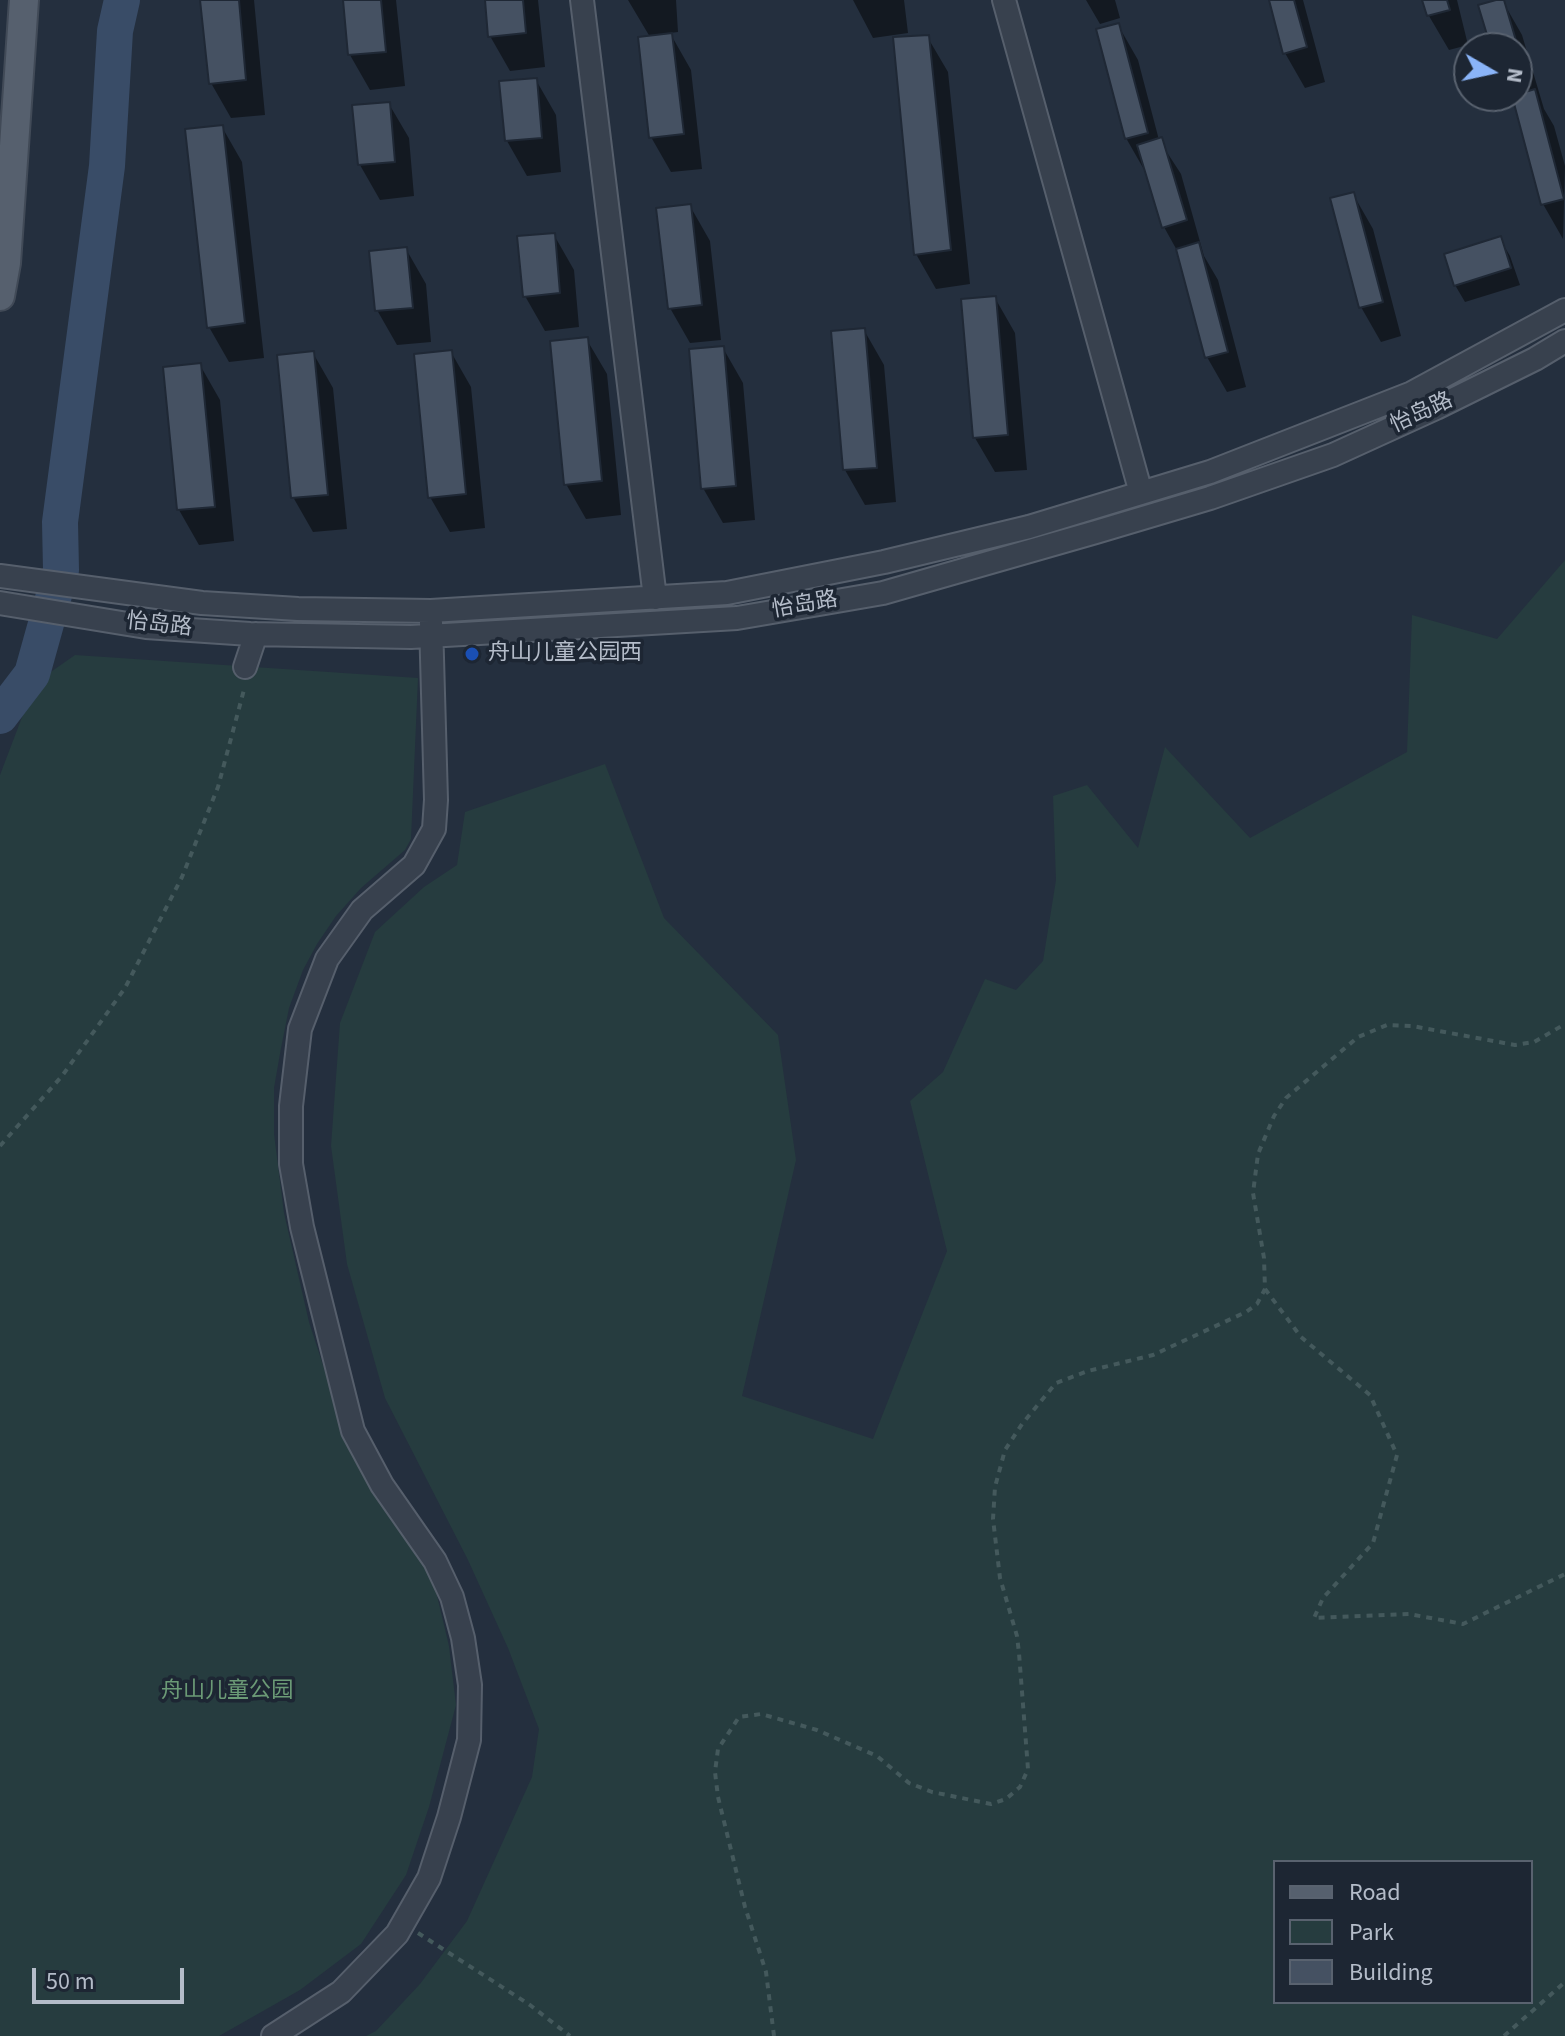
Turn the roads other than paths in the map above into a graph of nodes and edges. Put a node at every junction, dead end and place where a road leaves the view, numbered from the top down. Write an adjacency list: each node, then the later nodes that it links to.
1 (24, 0): 4 (main road)
2 (582, 0): 9 (street)
3 (1004, 0): 7 (street)
4 (0, 296)
5 (1565, 310): 7 (street)
6 (1565, 341): 13 (street, 怡岛路)
7 (1141, 493): 9 (street)
8 (4, 576): 11 (street)
9 (655, 598): 11 (street)
10 (2, 603): 12 (street, 怡岛路)
11 (431, 611): 13 (street)
12 (256, 634): 13 (street, 怡岛路); 14 (street)
13 (432, 635): 15 (street)
14 (245, 667)
15 (273, 2036)

